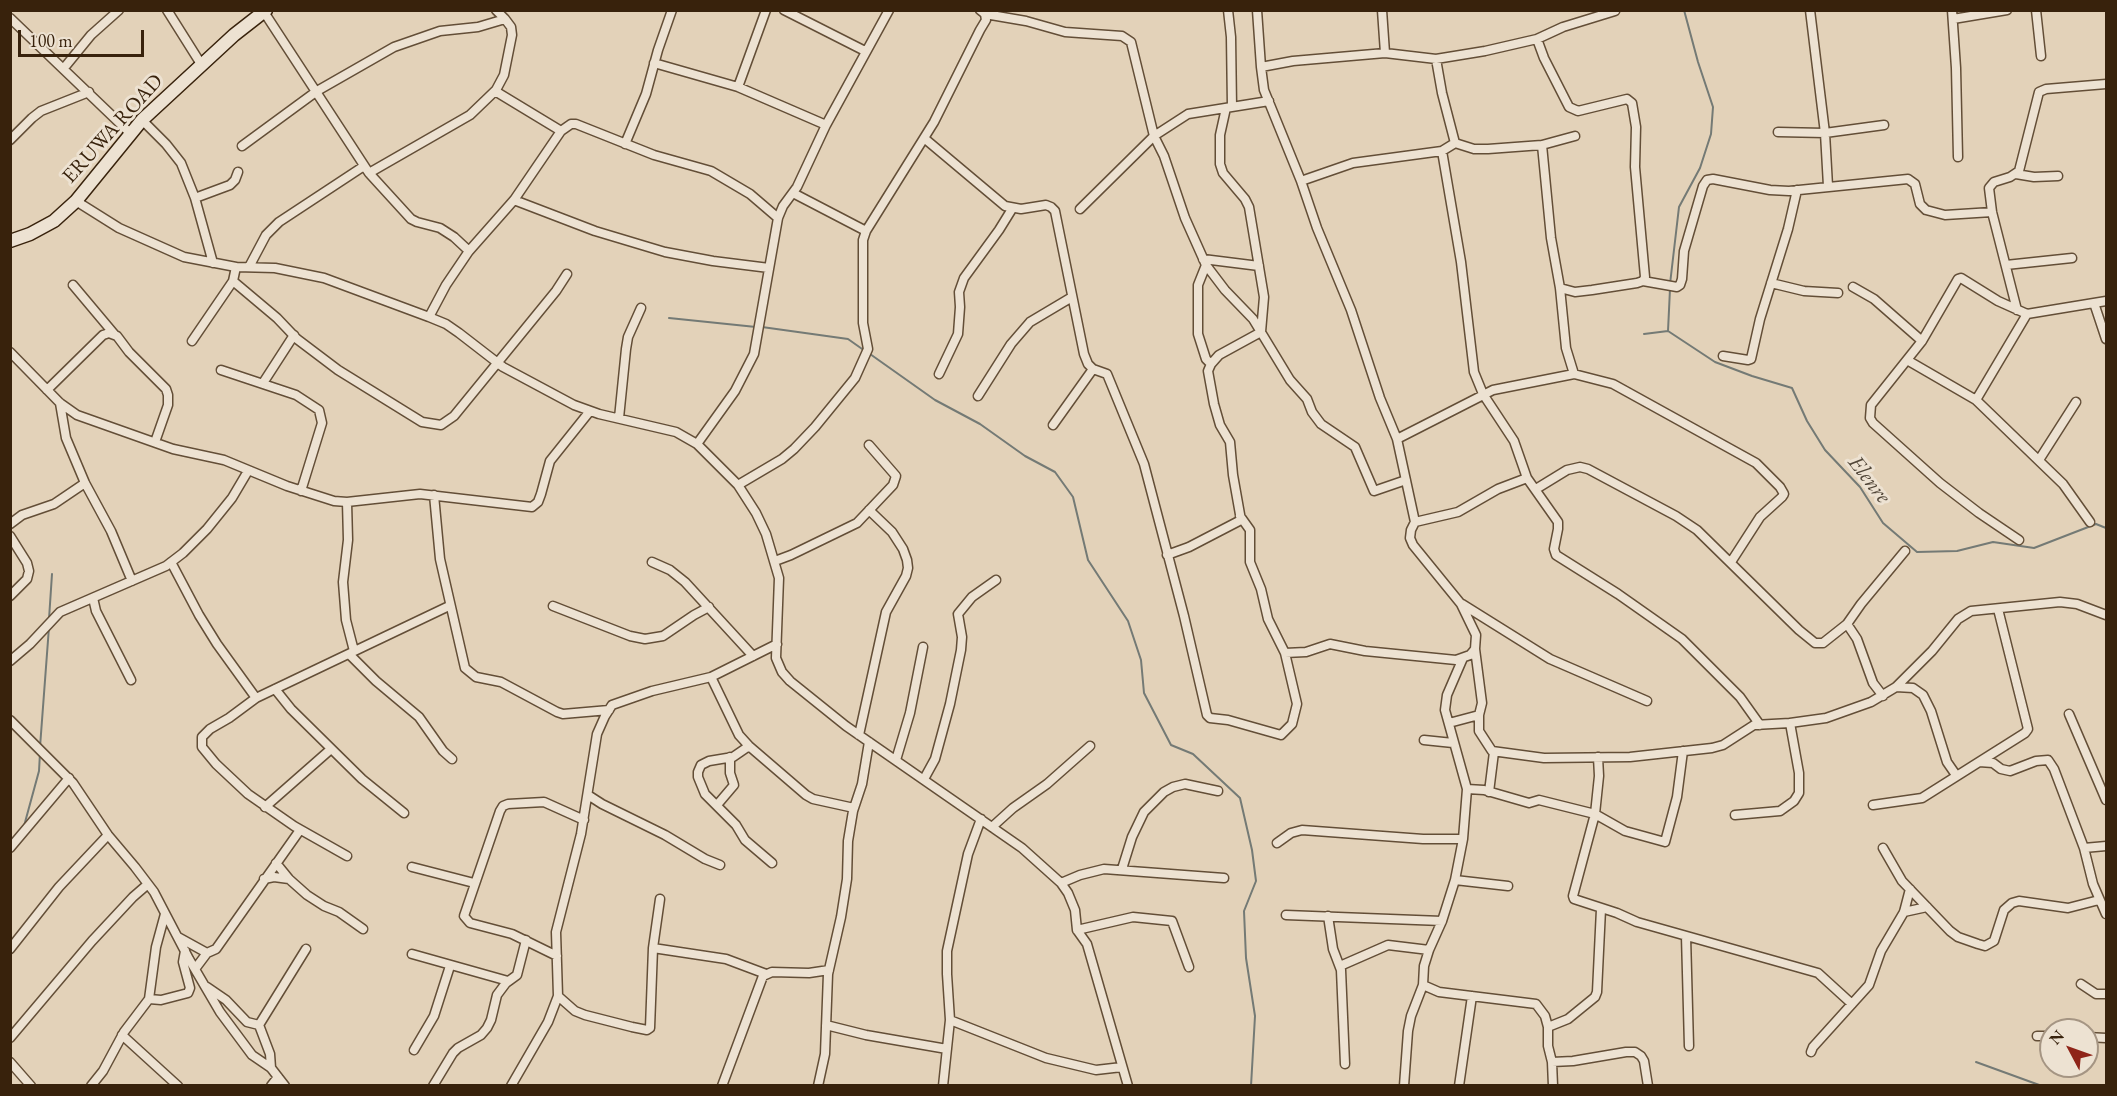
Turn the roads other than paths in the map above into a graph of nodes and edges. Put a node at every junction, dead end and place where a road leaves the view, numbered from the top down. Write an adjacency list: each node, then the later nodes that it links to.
1 (119, 10): 28 (street)
2 (167, 10): 26 (street)
3 (496, 10): 19 (street)
4 (672, 10): 25 (street)
5 (766, 10): 30 (street)
6 (784, 10): 21 (street)
7 (889, 10): 21 (street)
8 (1228, 10): 35 (street)
9 (1257, 10): 27 (street)
10 (1382, 10): 22 (street)
11 (1810, 10): 42 (street)
12 (2007, 10): 17 (street)
13 (2036, 10): 23 (street)
14 (265, 11): 26 (main road, ERUWA ROAD); 31 (street)
15 (1615, 11): 20 (street)
16 (982, 13): 43 (street); 45 (street)
17 (1953, 15): 52 (street)
18 (10, 18): 28 (street)
19 (505, 19): 31 (street); 32 (street)
20 (1537, 39): 24 (street); 81 (street)
21 (866, 51): 37 (street)
22 (1385, 53): 24 (street); 27 (street)
23 (2041, 56)
24 (1436, 59): 47 (street)
25 (654, 63): 30 (street); 48 (street)
26 (201, 64): 36 (main road, ERUWA ROAD)
27 (1261, 67): 34 (street)
28 (64, 68): 33 (street)
29 (2106, 84): 55 (street)
30 (738, 87): 37 (street)
31 (317, 91): 50 (street); 53 (street)
32 (495, 91): 39 (street); 53 (street)
33 (89, 92): 41 (street); 46 (street)
34 (1269, 101): 35 (street); 57 (street)
35 (1229, 108): 43 (street); 75 (street)
36 (142, 120): 41 (main road, ERUWA ROAD); 61 (street)
37 (826, 125): 60 (street)
38 (1884, 125): 42 (street)
39 (561, 131): 48 (street); 62 (street)
40 (1778, 132): 42 (street)
41 (130, 133): 63 (main road, ERUWA ROAD)
42 (1825, 133): 58 (street)
43 (1154, 136): 65 (street); 72 (street)
44 (1575, 136): 49 (street)
45 (924, 138): 64 (street); 68 (street)
46 (10, 140)
47 (1455, 143): 49 (street); 51 (street)
48 (625, 144): 67 (street)
49 (1542, 145): 85 (street)
50 (242, 146)
51 (1442, 151): 57 (street); 111 (street)
52 (1958, 157)
53 (367, 170): 70 (street); 77 (street)
54 (238, 172): 61 (street)
55 (2016, 174): 56 (street); 66 (street)
56 (2058, 176)
57 (1301, 181): 119 (street)
58 (1828, 186): 59 (street); 66 (street)
59 (1797, 190): 81 (street); 82 (street)
60 (793, 193): 67 (street); 68 (street)
61 (195, 198): 73 (street)
62 (514, 200): 70 (street); 78 (street)
63 (76, 201): 69 (main road, ERUWA ROAD); 73 (street)
64 (1012, 209): 87 (street); 107 (street)
65 (1080, 209)
66 (1992, 212): 74 (street)
67 (778, 218): 78 (street)
68 (866, 231): 128 (street)
69 (10, 241)
70 (469, 251): 93 (street)
71 (2072, 258): 74 (street)
72 (1204, 262): 75 (street); 94 (street); 104 (street)
73 (213, 264): 76 (street)
74 (2006, 265): 91 (street)
75 (1259, 266): 94 (street)
76 (236, 267): 77 (street); 80 (street)
77 (249, 267): 93 (street)
78 (769, 268): 121 (street)
79 (567, 274): 103 (street)
80 (233, 281): 95 (street); 98 (street)
81 (1643, 281): 85 (street)
82 (1771, 283): 86 (street); 101 (street)
83 (73, 285): 96 (street)
84 (1853, 287): 99 (street)
85 (1560, 288): 108 (street)
86 (1838, 293)
87 (1072, 297): 105 (street); 112 (street)
88 (2106, 301): 89 (street)
89 (2094, 303): 92 (street); 97 (street)
90 (641, 308): 117 (street)
91 (2017, 310): 92 (street); 99 (street)
92 (2027, 314): 113 (street)
93 (429, 317): 103 (street)
94 (1261, 332): 104 (street); 126 (street)
95 (294, 335): 103 (street); 109 (street)
96 (117, 336): 110 (street); 120 (street)
97 (2106, 339)
98 (192, 340)
99 (1922, 340): 102 (street)
100 (10, 352): 110 (street)
101 (1723, 356)
102 (1907, 360): 113 (street); 139 (street)
103 (498, 363): 116 (street)
104 (1211, 364): 134 (street)
105 (1093, 369): 118 (street); 141 (street)
106 (221, 370): 109 (street)
107 (939, 374)
108 (1574, 374): 111 (street); 145 (street)
109 (263, 383): 130 (street)
110 (47, 390): 115 (street)
111 (1483, 394): 119 (street); 125 (street)
112 (978, 396)
113 (1976, 400): 123 (street)
114 (2076, 402): 123 (street)
115 (60, 403): 120 (street); 127 (street)
116 (590, 411): 117 (street); 131 (street)
117 (619, 418): 121 (street)
118 (1053, 425)
119 (1397, 439): 126 (street)
120 (155, 442): 124 (street)
121 (697, 444): 128 (street)
122 (869, 445): 133 (street)
123 (2039, 460): 136 (street)
124 (248, 471): 130 (street); 143 (street)
125 (1527, 478): 129 (street); 135 (street)
126 (1406, 480): 135 (street)
127 (85, 483): 137 (street); 147 (street)
128 (738, 485): 142 (street)
129 (1536, 489): 145 (street); 178 (street)
130 (301, 491): 132 (street)
131 (434, 495): 132 (street); 151 (street)
132 (347, 502): 160 (street)
133 (869, 510): 142 (street); 179 (street)
134 (1240, 516): 141 (street); 161 (street)
135 (1415, 522): 150 (street)
136 (2090, 522)
137 (10, 524)
138 (10, 536): 148 (street)
139 (2019, 540)
140 (1905, 551): 156 (street)
141 (1167, 555): 161 (street)
142 (775, 561): 157 (street)
143 (171, 562): 147 (street); 170 (street)
144 (652, 562): 153 (street)
145 (1731, 562): 156 (street)
146 (996, 580): 195 (street)
147 (132, 581): 149 (street)
148 (10, 596)
149 (93, 598): 164 (street); 166 (street)
150 (1461, 604): 159 (street); 171 (street)
151 (449, 606): 160 (street); 172 (street)
152 (553, 606): 153 (street)
153 (709, 607): 162 (street)
154 (1998, 609): 155 (street); 167 (street); 192 (street)
155 (2106, 615)
156 (1847, 624): 169 (street)
157 (777, 644): 162 (street); 179 (street)
158 (923, 647): 191 (street)
159 (1475, 649): 163 (street); 174 (street)
160 (351, 652): 168 (street); 190 (street)
161 (1285, 653): 163 (street)
162 (753, 656): 165 (street)
163 (1462, 658): 176 (street)
164 (10, 661)
165 (711, 677): 172 (street); 183 (street)
166 (131, 680)
167 (1896, 687): 169 (street); 193 (street)
168 (275, 689): 170 (street); 185 (street)
169 (1883, 696): 177 (street)
170 (256, 698): 203 (street)
171 (1647, 701)
172 (609, 710): 199 (street)
173 (2069, 714): 200 (street)
174 (1479, 715): 176 (street); 187 (street)
175 (10, 720): 194 (street)
176 (1449, 723): 182 (street)
177 (1790, 723): 178 (street); 207 (street)
178 (1760, 725): 186 (street)
179 (858, 735): 181 (street)
180 (1424, 740): 182 (street)
181 (869, 742): 191 (street); 204 (street)
182 (1453, 743): 196 (street)
183 (749, 746): 188 (street); 204 (street)
184 (1090, 746): 210 (street)
185 (331, 749): 203 (street); 205 (street)
186 (1683, 751): 189 (street); 206 (street)
187 (1494, 752): 189 (street); 198 (street)
188 (730, 757): 201 (street); 201 (street)
189 (1598, 757): 206 (street)
190 (452, 759)
191 (896, 760): 195 (street)
192 (1979, 762): 193 (street); 218 (street)
193 (1956, 775): 202 (street)
194 (69, 778): 212 (street); 216 (street)
195 (924, 779): 208 (street)
196 (1467, 789): 198 (street); 213 (street)
197 (1218, 791): 224 (street)
198 (1489, 792): 206 (street)
199 (588, 795): 209 (street); 222 (street)
200 (2106, 800)
201 (717, 805): 221 (street)
202 (1873, 805)
203 (265, 807): 211 (street)
204 (854, 808): 263 (street)
205 (404, 813)
206 (1595, 814): 237 (street)
207 (1735, 815)
208 (981, 819): 210 (street); 274 (street)
209 (584, 820): 229 (street); 248 (street)
210 (992, 827): 230 (street)
211 (300, 830): 219 (street); 220 (street)
212 (108, 835): 231 (street); 252 (street)
213 (1463, 839): 214 (street); 228 (street)
214 (1276, 843)
215 (2106, 846): 218 (street)
216 (10, 848)
217 (1883, 848): 233 (street)
218 (2084, 848): 235 (street)
219 (347, 856)
220 (276, 863): 226 (street); 227 (street)
221 (772, 863)
222 (720, 865)
223 (412, 867): 229 (street)
224 (1122, 869): 225 (street); 230 (street)
225 (1224, 878)
226 (264, 879): 227 (street); 256 (street)
227 (289, 879): 244 (street)
228 (1455, 880): 232 (street); 243 (street)
229 (474, 883): 249 (street)
230 (1061, 883): 245 (street)
231 (148, 884): 239 (street); 279 (street)
232 (1508, 886)
233 (1910, 889): 236 (street); 238 (street)
234 (660, 899): 251 (street)
235 (2099, 900): 236 (street); 240 (street)
236 (1927, 907): 238 (street)
237 (1601, 909): 246 (street); 277 (street)
238 (1904, 912): 273 (street)
239 (165, 914): 247 (street); 272 (street)
240 (2106, 914)
241 (1286, 915): 242 (street)
242 (1328, 916): 243 (street); 260 (street)
243 (1442, 921): 254 (street)
244 (363, 929)
245 (1077, 930): 261 (street); 287 (street)
246 (1686, 936): 273 (street); 280 (street)
247 (178, 937): 255 (street); 256 (street)
248 (555, 937): 250 (street); 258 (street)
249 (526, 940): 250 (street); 265 (street)
250 (538, 946): 258 (street)
251 (652, 948): 264 (street); 270 (street)
252 (10, 949)
253 (306, 949): 275 (street)
254 (1429, 950): 260 (street); 268 (street)
255 (185, 951): 262 (street); 272 (street)
256 (207, 953): 262 (street)
257 (412, 954): 259 (street)
258 (556, 956): 270 (street)
259 (450, 966): 265 (street); 282 (street)
260 (1340, 966): 286 (street)
261 (1189, 967)
262 (195, 969): 267 (street)
263 (829, 970): 264 (street); 276 (street)
264 (766, 974): 297 (street)
265 (508, 981): 295 (street)
266 (2081, 984): 269 (street)
267 (205, 985): 275 (street); 288 (street)
268 (1423, 985): 271 (street); 301 (street)
269 (2106, 994)
270 (558, 996): 296 (street)
271 (1472, 996): 277 (street); 302 (street)
272 (149, 999): 278 (street)
273 (1852, 1004): 283 (street)
274 (950, 1020): 281 (street); 287 (street)
275 (259, 1025): 288 (street)
276 (826, 1025): 281 (street); 298 (street)
277 (1548, 1027): 285 (street)
278 (122, 1035): 291 (street); 292 (street)
279 (10, 1038)
280 (1689, 1046)
281 (947, 1049): 299 (street)
282 (414, 1050)
283 (1811, 1052)
284 (10, 1062): 290 (street)
285 (1552, 1062): 303 (street); 304 (street)
286 (1345, 1064)
287 (1122, 1067): 300 (street)
288 (271, 1068): 289 (street)
289 (278, 1077): 293 (street); 294 (street)
290 (30, 1086)
291 (91, 1086)
292 (178, 1086)
293 (271, 1086)
294 (285, 1086)
295 (433, 1086)
296 (510, 1086)
297 (722, 1086)
298 (818, 1086)
299 (943, 1086)
300 (1128, 1086)
301 (1404, 1086)
302 (1460, 1086)
303 (1553, 1086)
304 (1648, 1086)

